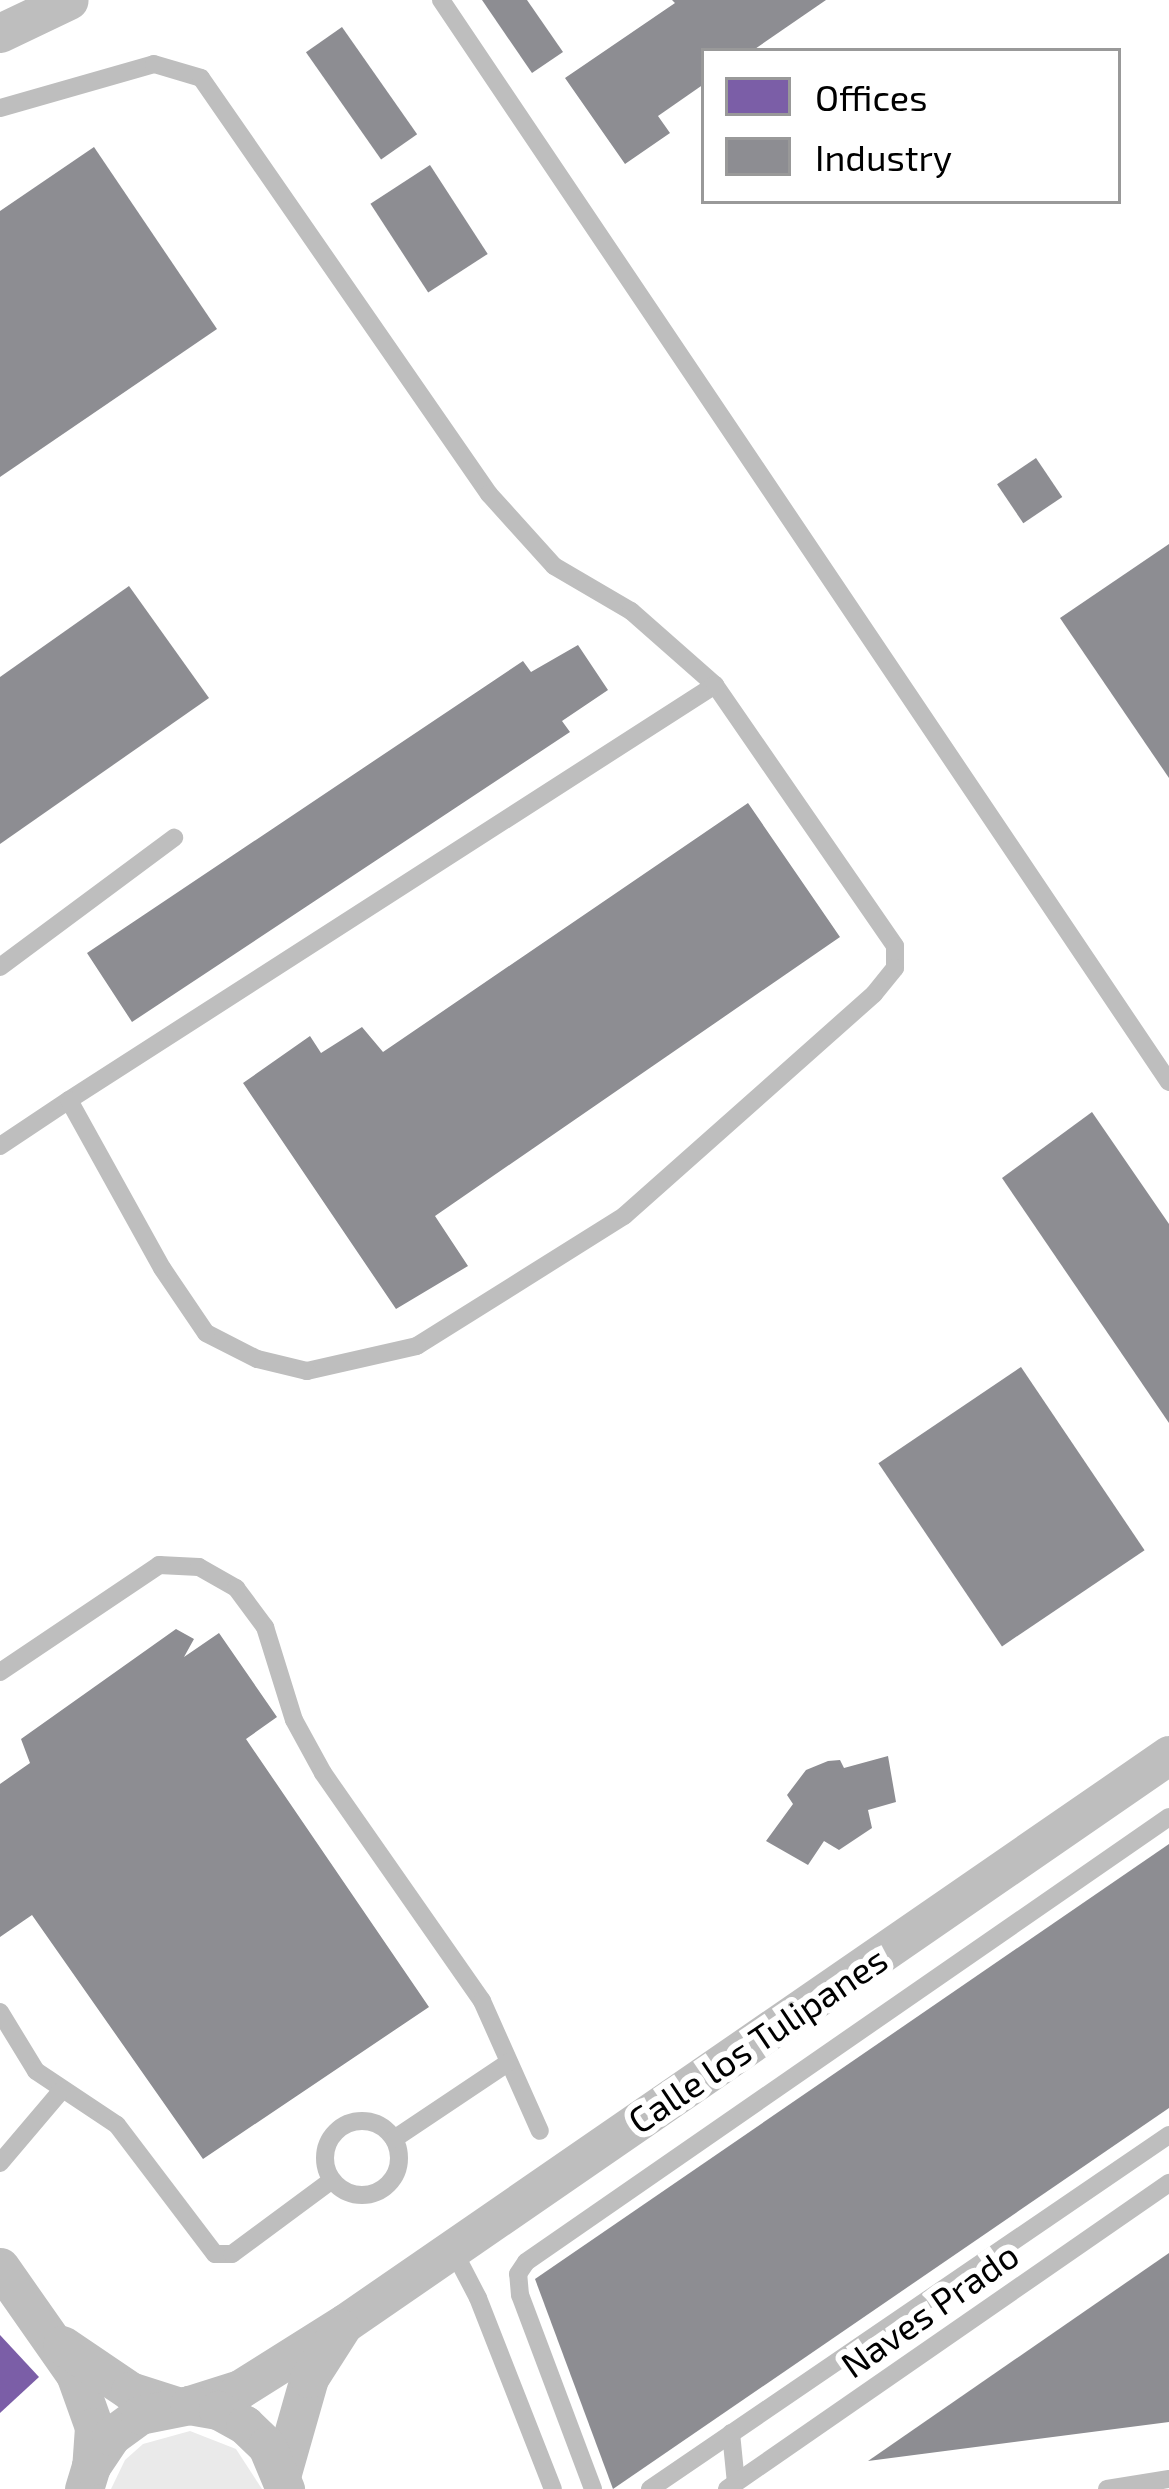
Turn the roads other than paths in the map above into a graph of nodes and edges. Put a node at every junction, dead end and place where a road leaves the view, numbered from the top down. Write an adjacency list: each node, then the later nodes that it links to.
1 (69, 0): 3 (street)
2 (441, 0): 8 (lane)
3 (0, 33)
4 (0, 108): 5 (lane)
5 (715, 685): 9 (lane); 9 (lane)
6 (174, 838): 7 (lane)
7 (0, 967)
8 (1169, 1082)
9 (69, 1100): 10 (lane)
10 (0, 1146)
11 (0, 1672): 15 (lane)
12 (1169, 1755): 23 (street, Calle los Tulipanes)
13 (1169, 1817): 34 (lane)
14 (0, 2012): 16 (lane)
15 (509, 2062): 17 (lane); 19 (lane)
16 (62, 2090): 20 (lane); 21 (lane)
17 (540, 2131)
18 (1169, 2135): 28 (lane)
19 (394, 2139): 21 (lane); 21 (lane)
20 (0, 2162)
21 (332, 2180)
22 (1169, 2182): 32 (lane, Naves Prado)
23 (452, 2248): 25 (street, Calle los Tulipanes); 33 (lane)
24 (0, 2266): 26 (street)
25 (344, 2323): 27 (street, Calle los Tulipanes); 31 (street, Calle los Tulipanes)
26 (53, 2338): 27 (street); 29 (street)
27 (181, 2405): 29 (street, Calle los Tulipanes); 31 (street)
28 (731, 2433): 32 (lane); 35 (lane)
29 (87, 2477)
30 (1169, 2479): 36 (lane)
31 (284, 2481)
32 (731, 2486)
33 (553, 2489)
34 (593, 2489)
35 (650, 2489)
36 (1107, 2489)

